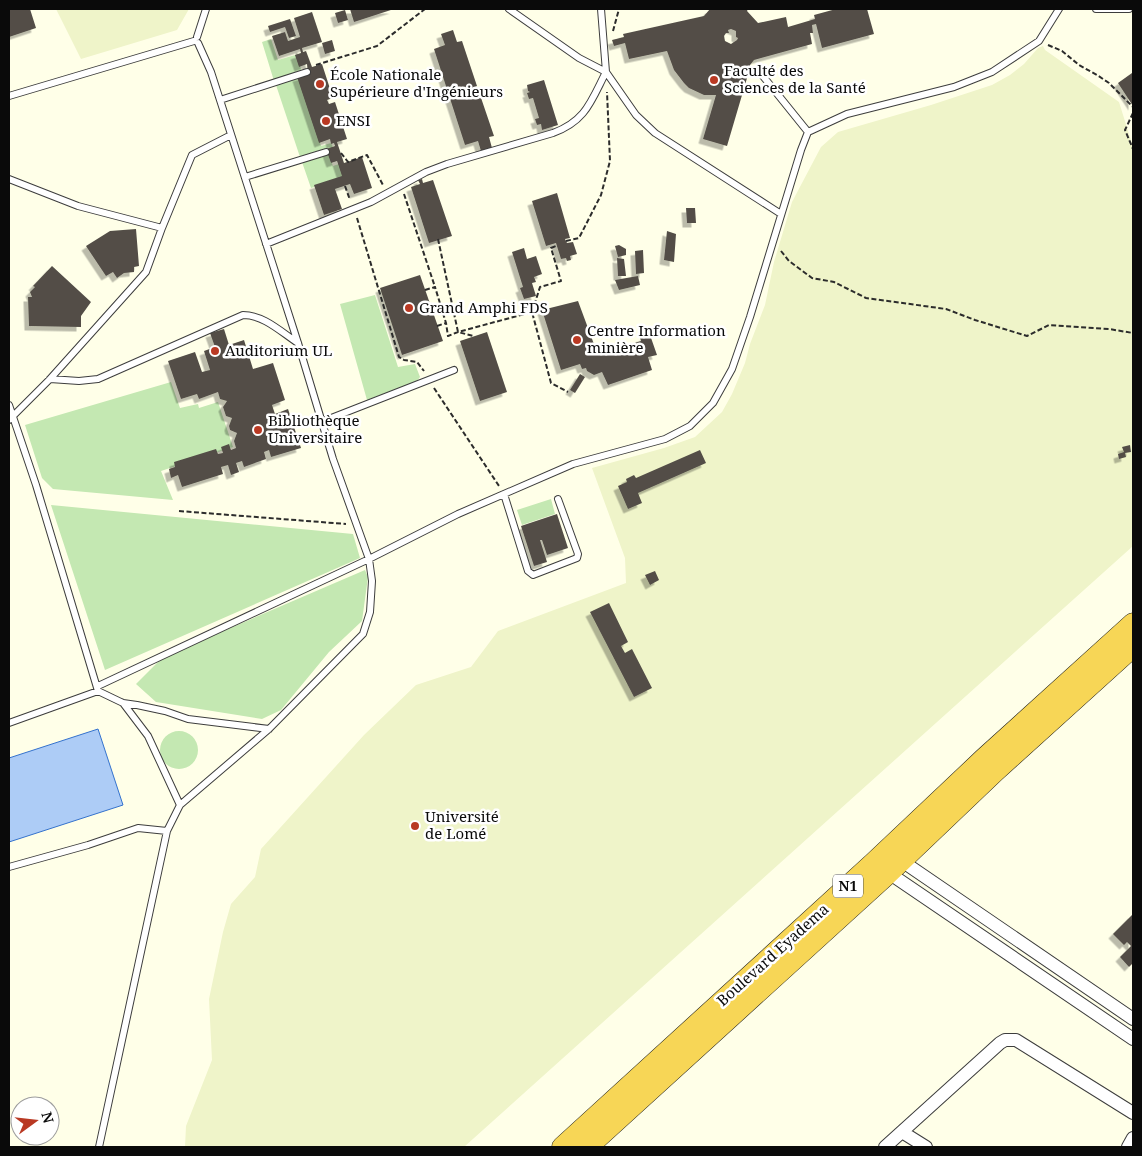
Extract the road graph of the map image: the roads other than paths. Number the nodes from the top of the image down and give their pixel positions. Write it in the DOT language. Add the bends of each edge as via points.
graph roads {
  1 [pos="206,9"];
  2 [pos="510,9"];
  3 [pos="601,9"];
  4 [pos="1059,9"];
  5 [pos="1096,9"];
  6 [pos="1129,9"];
  7 [pos="196,41"];
  8 [pos="307,72"];
  9 [pos="606,72"];
  10 [pos="762,75"];
  11 [pos="9,96"];
  12 [pos="220,100"];
  13 [pos="808,132"];
  14 [pos="231,135"];
  15 [pos="326,152"];
  16 [pos="245,177"];
  17 [pos="9,178"];
  18 [pos="781,214"];
  19 [pos="162,228"];
  20 [pos="266,244"];
  21 [pos="298,343"];
  22 [pos="454,370"];
  23 [pos="50,379"];
  24 [pos="9,405"];
  25 [pos="11,418"];
  26 [pos="321,422"];
  27 [pos="504,494"];
  28 [pos="558,499"];
  29 [pos="369,559"];
  30 [pos="1133,623"];
  31 [pos="1133,647"];
  32 [pos="98,688"];
  33 [pos="123,703"];
  34 [pos="9,723"];
  35 [pos="269,730"];
  36 [pos="180,805"];
  37 [pos="167,831"];
  38 [pos="888,862"];
  39 [pos="9,867"];
  40 [pos="1133,1018"];
  41 [pos="1133,1039"];
  42 [pos="1133,1113"];
  43 [pos="902,1132"];
  44 [pos="1133,1138"];
  45 [pos="566,1146"];
  46 [pos="99,1147"];
  47 [pos="588,1147"];
  48 [pos="885,1147"];
  49 [pos="926,1147"];
  50 [pos="1128,1147"];
  1 -- 7 [label="lane"];
  2 -- 9 [label="lane" via="579,58"];
  3 -- 9 [label="lane"];
  4 -- 13 [label="lane" via="1039,41 992,72 954,87 847,114"];
  5 -- 6 [label="lane"];
  7 -- 11 [label="lane"];
  7 -- 12 [label="lane"];
  8 -- 12 [label="lane"];
  9 -- 18 [label="lane" via="636,115 655,133"];
  9 -- 20 [label="lane" via="585,111 568,128 426,172 354,209"];
  10 -- 13 [label="lane"];
  12 -- 14 [label="lane"];
  13 -- 18 [label="lane"];
  14 -- 16 [label="lane"];
  14 -- 19 [label="lane" via="192,155"];
  15 -- 16 [label="lane"];
  16 -- 20 [label="lane"];
  17 -- 19 [label="lane" via="78,206"];
  18 -- 27 [label="lane" via="732,369 713,404 690,426 665,439 573,464"];
  19 -- 23 [label="lane" via="146,272"];
  20 -- 21 [label="lane"];
  21 -- 23 [label="lane" via="260,318 243,315 98,379 79,382"];
  21 -- 26 [label="lane"];
  22 -- 26 [label="lane"];
  23 -- 25 [label="lane"];
  24 -- 25 [label="lane"];
  25 -- 32 [label="lane" via="36,485"];
  26 -- 29 [label="lane"];
  27 -- 28 [label="lane" via="532,575 573,561 578,554"];
  27 -- 29 [label="lane"];
  29 -- 32 [label="lane"];
  29 -- 35 [label="lane" via="372,581 370,612 364,634"];
  30 -- 38 [label="highway, Boulevard Eyadema / N1" via="984,758"];
  31 -- 38 [label="highway, Boulevard Eyadema / N1" via="996,771"];
  32 -- 33 [label="lane"];
  32 -- 34 [label="lane"];
  33 -- 35 [label="lane" via="188,719"];
  33 -- 36 [label="lane" via="148,736"];
  35 -- 36 [label="lane"];
  36 -- 37 [label="lane"];
  37 -- 39 [label="lane" via="138,828 88,846"];
  37 -- 46 [label="lane"];
  38 -- 40 [label="street"];
  38 -- 41 [label="street"];
  38 -- 45 [label="highway, Boulevard Eyadema / N1"];
  38 -- 47 [label="highway, N1"];
  42 -- 43 [label="street" via="1010,1039 1000,1043"];
  43 -- 48 [label="street"];
  43 -- 49 [label="street"];
  44 -- 50 [label="street"];
}
